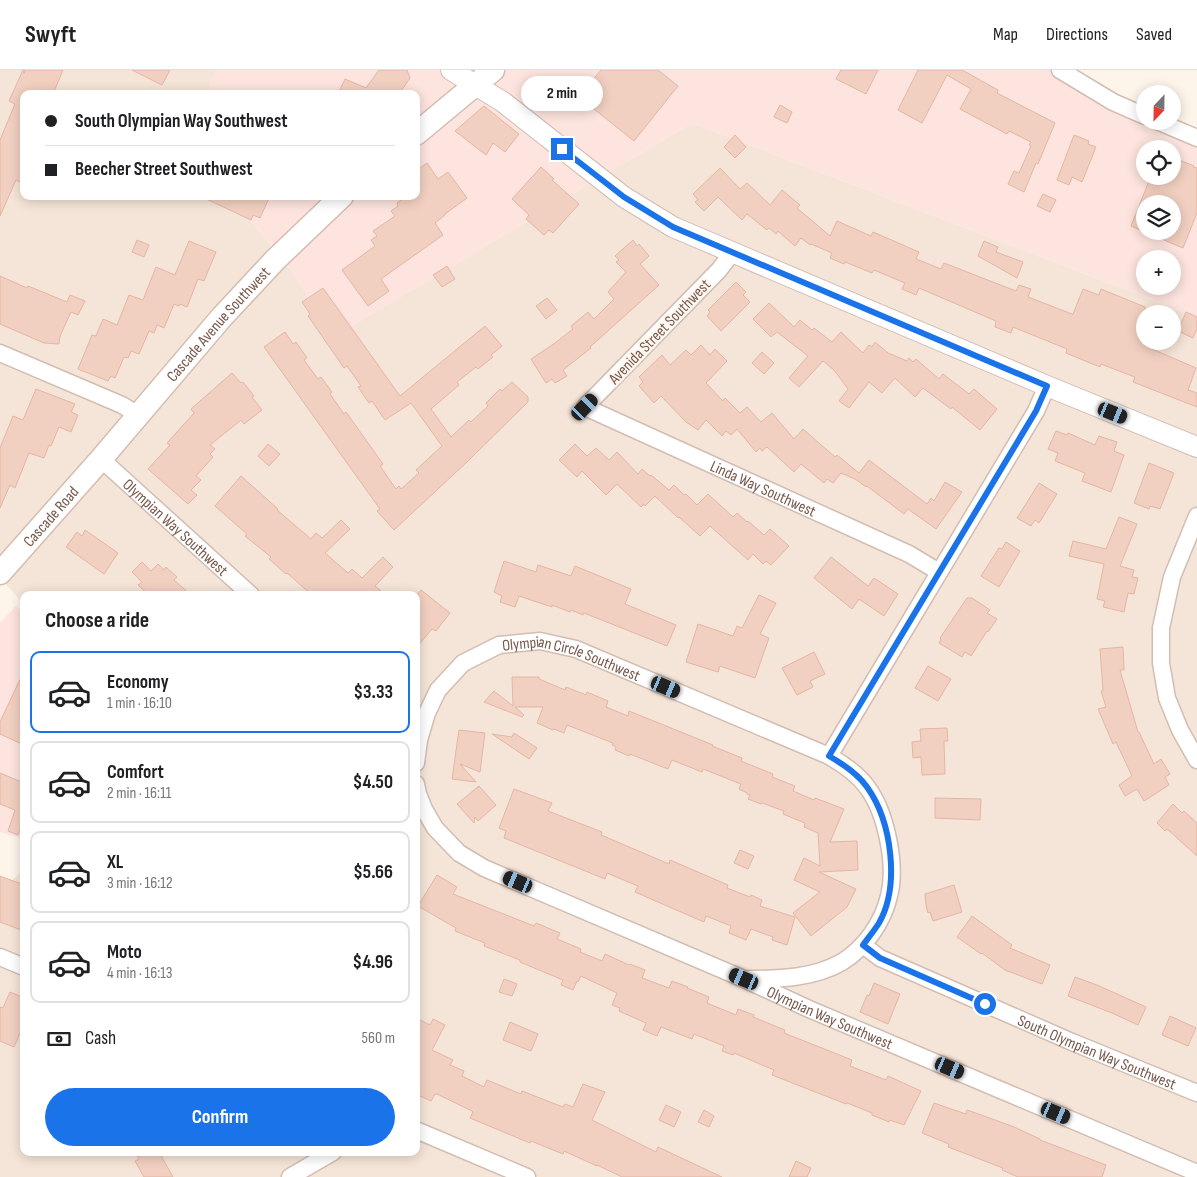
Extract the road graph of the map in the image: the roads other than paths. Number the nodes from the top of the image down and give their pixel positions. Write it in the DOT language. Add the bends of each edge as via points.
graph roads {
  1 [pos="451,70"];
  2 [pos="494,70"];
  3 [pos="1060,70"];
  4 [pos="475,85"];
  5 [pos="1136,112"];
  6 [pos="1178,130"];
  7 [pos="420,131"];
  8 [pos="1197,138"];
  9 [pos="338,200"];
  10 [pos="732,253"];
  11 [pos="0,353"];
  12 [pos="1047,386"];
  13 [pos="585,407"];
  14 [pos="138,415"];
  15 [pos="1197,447"];
  16 [pos="101,459"];
  17 [pos="1197,516"];
  18 [pos="940,572"];
  19 [pos="0,573"];
  20 [pos="247,591"];
  21 [pos="438,690"];
  22 [pos="420,701"];
  23 [pos="420,737"];
  24 [pos="829,756"];
  25 [pos="1197,760"];
  26 [pos="420,799"];
  27 [pos="863,945"];
  28 [pos="0,957"];
  29 [pos="20,964"];
  30 [pos="744,979"];
  31 [pos="1197,1094"];
  32 [pos="420,1132"];
  33 [pos="327,1156"];
  34 [pos="1197,1173"];
  35 [pos="290,1177"];
  36 [pos="527,1177"];
  1 -- 4 [label="street"];
  2 -- 4 [label="main road"];
  3 -- 5 [label="street"];
  4 -- 7 [label="main road"];
  4 -- 10 [label="street" via="503,102 624,197 673,227"];
  6 -- 8 [label="street"];
  9 -- 14 [label="main road, Cascade Avenue Southwest" via="274,260"];
  10 -- 12 [label="street"];
  10 -- 13 [label="street, Avenida Street Southwest"];
  11 -- 14 [label="street" via="122,405"];
  12 -- 15 [label="street"];
  12 -- 18 [label="street" via="1036,411"];
  13 -- 18 [label="street, Linda Way Southwest" via="909,554"];
  14 -- 16 [label="main road, Cascade Avenue Southwest"];
  16 -- 19 [label="main road, Cascade Road"];
  16 -- 20 [label="street, Olympian Way Southwest"];
  17 -- 25 [label="street" via="1172,577 1161,628 1161,663 1168,698 1180,730"];
  18 -- 24 [label="street"];
  21 -- 22 [label="street"];
  21 -- 23 [label="street, Olympian Circle Southwest"];
  21 -- 24 [label="street, Olympian Circle Southwest" via="462,663 499,645 540,641 576,649"];
  24 -- 27 [label="street, Olympian Circle Southwest" via="849,768 867,787 880,809 887,833 892,870 889,895 879,922"];
  26 -- 30 [label="street, Olympian Way Southwest" via="435,828 459,853 484,868"];
  27 -- 30 [label="street, Olympian Circle Southwest" via="842,962 816,974"];
  27 -- 31 [label="street, South Olympian Way Southwest" via="880,958"];
  28 -- 29 [label="street"];
  30 -- 34 [label="street, Olympian Way Southwest"];
  32 -- 36 [label="street"];
  33 -- 35 [label="street"];
}
